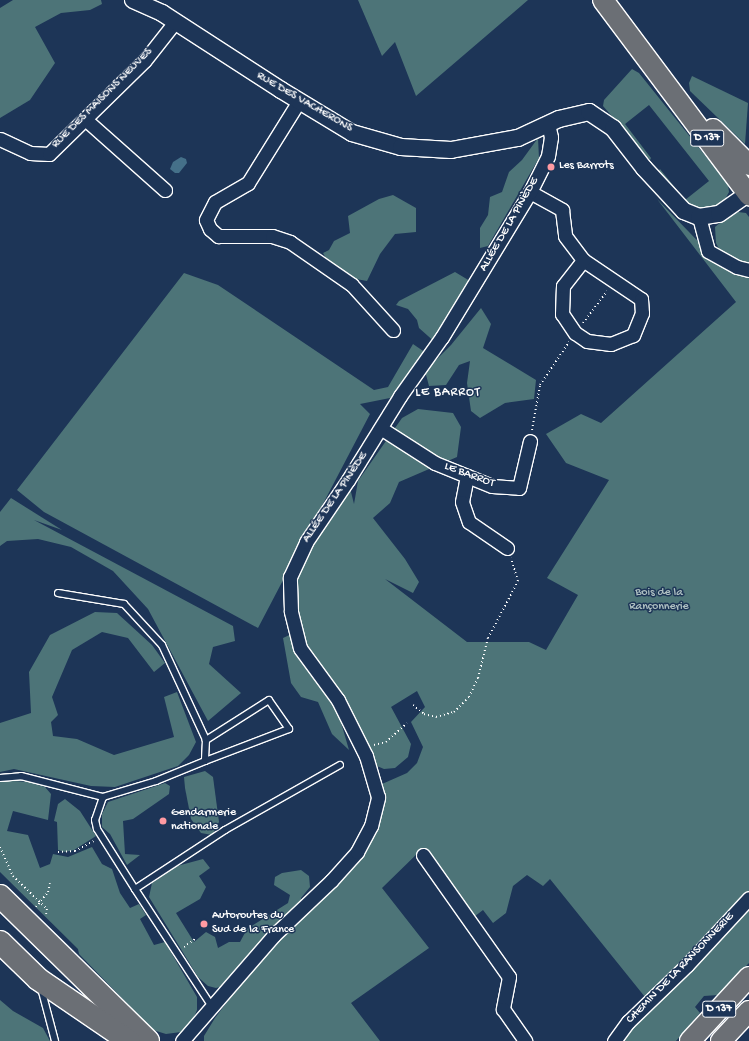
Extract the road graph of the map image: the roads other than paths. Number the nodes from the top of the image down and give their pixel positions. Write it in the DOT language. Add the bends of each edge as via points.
graph roads {
  1 [pos="133,0"];
  2 [pos="603,0"];
  3 [pos="175,22"];
  4 [pos="665,81"];
  5 [pos="299,102"];
  6 [pos="85,120"];
  7 [pos="548,124"];
  8 [pos="0,139"];
  9 [pos="749,165"];
  10 [pos="164,190"];
  11 [pos="530,192"];
  12 [pos="749,194"];
  13 [pos="699,216"];
  14 [pos="583,260"];
  15 [pos="749,270"];
  16 [pos="394,330"];
  17 [pos="382,428"];
  18 [pos="530,441"];
  19 [pos="467,476"];
  20 [pos="507,548"];
  21 [pos="58,593"];
  22 [pos="206,740"];
  23 [pos="205,761"];
  24 [pos="340,765"];
  25 [pos="0,778"];
  26 [pos="103,796"];
  27 [pos="423,855"];
  28 [pos="135,889"];
  29 [pos="0,896"];
  30 [pos="749,898"];
  31 [pos="0,942"];
  32 [pos="749,977"];
  33 [pos="38,979"];
  34 [pos="211,1005"];
  35 [pos="749,1011"];
  36 [pos="55,1041"];
  37 [pos="129,1041"];
  38 [pos="148,1041"];
  39 [pos="182,1041"];
  40 [pos="525,1041"];
  41 [pos="614,1041"];
  42 [pos="690,1041"];
  43 [pos="721,1041"];
  1 -- 3 [label="street, RUE DES VACHERONS"];
  2 -- 4 [label="main road, D 137"];
  3 -- 5 [label="street, RUE DES VACHERONS"];
  3 -- 6 [label="street, RUE DES MAISONS NEUVES" via="145,60"];
  4 -- 9 [label="main road, D 137"];
  4 -- 12 [label="main road, D 137"];
  5 -- 7 [label="street, RUE DES VACHERONS" via="352,132 401,147 451,150 518,138"];
  5 -- 16 [label="street" via="248,183 215,202 206,220 210,229 218,236 272,236 290,242 352,285"];
  6 -- 8 [label="street, RUE DES MAISONS NEUVES" via="49,154 30,153"];
  6 -- 10 [label="street"];
  7 -- 11 [label="street, ALLÉE DE LA PINÈDE" via="551,137 548,156"];
  7 -- 13 [label="street, RUE DES VACHERONS" via="589,112 614,128 672,201 684,211"];
  11 -- 14 [label="street" via="562,210 565,236"];
  11 -- 17 [label="street, ALLÉE DE LA PINÈDE" via="442,337 400,396"];
  12 -- 13 [label="street, RUE DES VACHERONS" via="719,214"];
  13 -- 15 [label="street" via="708,252 737,267"];
  14 -- 14 [label="street" via="563,286 562,314 575,333 587,341 611,344 632,335 642,313 641,299"];
  17 -- 19 [label="street, LE BARROT" via="435,463"];
  17 -- 34 [label="street, ALLÉE DE LA PINÈDE" via="306,542 290,577 291,611 300,648 338,700 366,756 378,798 371,826 356,852 331,882 274,935"];
  18 -- 19 [label="street, LE BARROT" via="519,488 492,486"];
  19 -- 20 [label="street" via="462,502 469,522"];
  21 -- 22 [label="lane" via="124,604 162,645"];
  22 -- 23 [label="lane"];
  22 -- 23 [label="lane" via="269,700 289,729"];
  23 -- 26 [label="lane" via="156,781"];
  24 -- 28 [label="lane" via="225,830"];
  25 -- 26 [label="lane" via="21,776"];
  26 -- 28 [label="lane" via="95,820 101,835"];
  27 -- 40 [label="street" via="509,977 503,1009"];
  28 -- 34 [label="lane"];
  29 -- 38 [label="highway"];
  30 -- 41 [label="street, CHEMIN DE LA RANSONNERIE" via="687,965 628,1022"];
  31 -- 33 [label="highway"];
  32 -- 42 [label="main road, D 137"];
  33 -- 36 [label="lane"];
  33 -- 37 [label="highway"];
  34 -- 39 [label="street, ALLÉE DE LA PINÈDE"];
  35 -- 43 [label="main road, D 137"];
}
